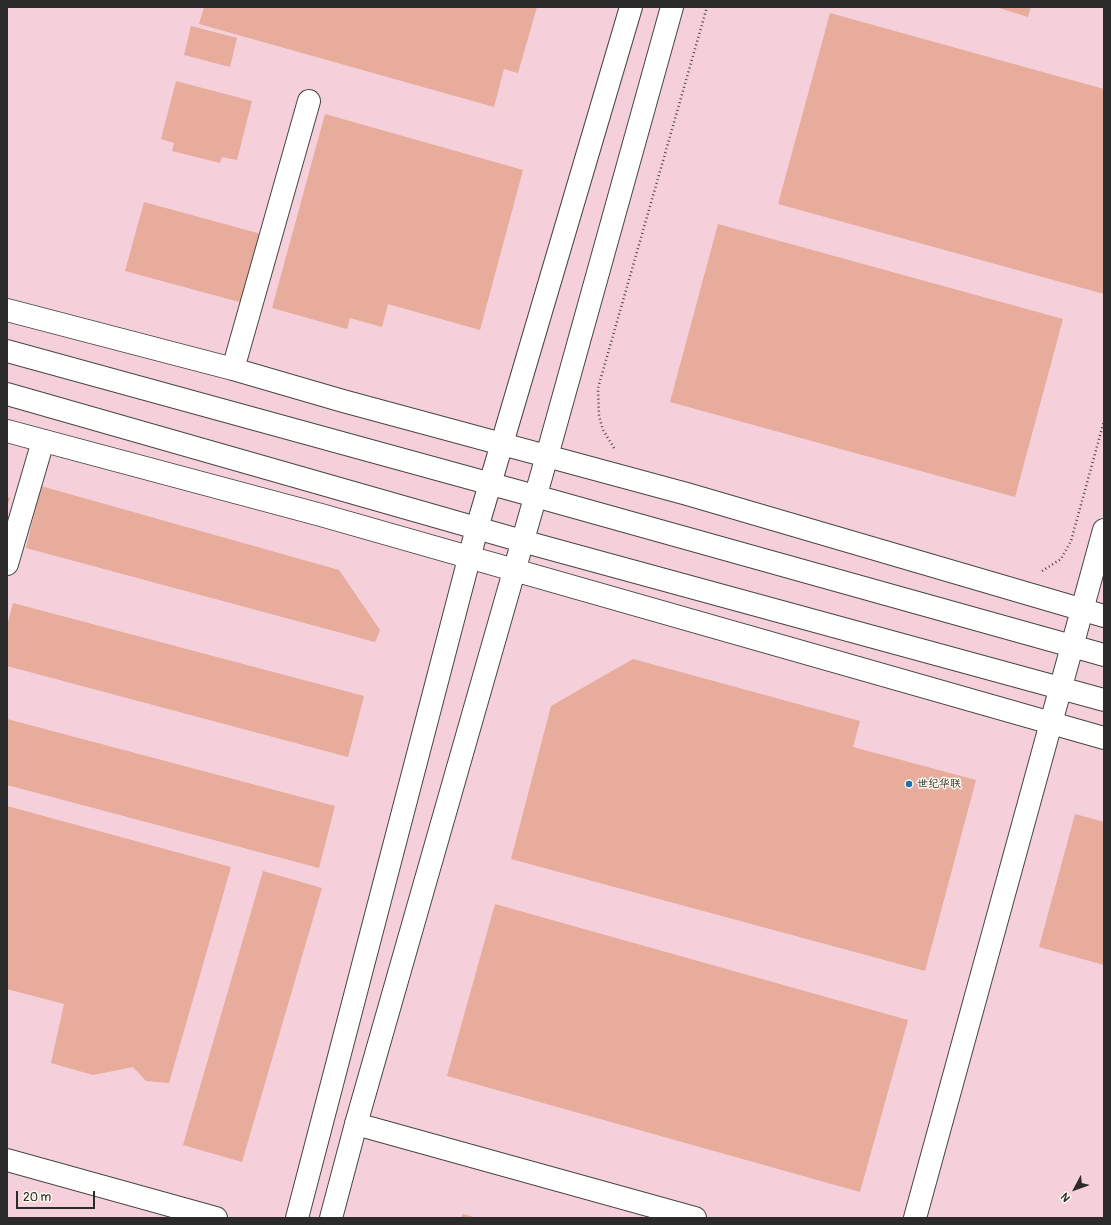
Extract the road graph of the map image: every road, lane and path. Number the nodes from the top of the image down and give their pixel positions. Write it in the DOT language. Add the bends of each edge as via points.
graph roads {
  1 [pos="631,7"];
  2 [pos="672,7"];
  3 [pos="707,7"];
  4 [pos="309,102"];
  5 [pos="7,310"];
  6 [pos="7,351"];
  7 [pos="233,369"];
  8 [pos="7,394"];
  9 [pos="1104,421"];
  10 [pos="7,431"];
  11 [pos="43,441"];
  12 [pos="501,443"];
  13 [pos="615,448"];
  14 [pos="547,456"];
  15 [pos="490,485"];
  16 [pos="536,496"];
  17 [pos="477,528"];
  18 [pos="1104,530"];
  19 [pos="522,541"];
  20 [pos="469,558"];
  21 [pos="7,564"];
  22 [pos="513,571"];
  23 [pos="1037,572"];
  24 [pos="1082,610"];
  25 [pos="1104,616"];
  26 [pos="1072,646"];
  27 [pos="1104,655"];
  28 [pos="1061,687"];
  29 [pos="1104,700"];
  30 [pos="1051,722"];
  31 [pos="1104,738"];
  32 [pos="356,1124"];
  33 [pos="7,1160"];
  34 [pos="216,1218"];
  35 [pos="297,1218"];
  36 [pos="331,1218"];
  37 [pos="694,1218"];
  38 [pos="915,1218"];
  1 -- 12 [label="main road"];
  2 -- 14 [label="main road"];
  3 -- 13 [label="path" via="598,388 599,416 603,430"];
  4 -- 7 [label="main road"];
  5 -- 7 [label="main road"];
  6 -- 15 [label="main road"];
  7 -- 12 [label="main road"];
  8 -- 17 [label="main road"];
  9 -- 23 [label="path" via="1067,551 1052,566"];
  10 -- 11 [label="main road"];
  11 -- 20 [label="main road"];
  11 -- 21 [label="main road"];
  12 -- 14 [label="main road"];
  12 -- 15 [label="main road"];
  14 -- 16 [label="main road"];
  14 -- 24 [label="main road" via="687,494"];
  15 -- 16 [label="main road"];
  15 -- 17 [label="main road"];
  16 -- 19 [label="main road"];
  16 -- 26 [label="main road"];
  17 -- 19 [label="main road"];
  17 -- 20 [label="main road"];
  18 -- 24 [label="main road"];
  19 -- 22 [label="main road"];
  19 -- 28 [label="main road"];
  20 -- 22 [label="main road"];
  20 -- 35 [label="main road"];
  22 -- 30 [label="main road"];
  22 -- 32 [label="main road"];
  24 -- 25 [label="main road"];
  24 -- 26 [label="main road"];
  26 -- 27 [label="main road"];
  26 -- 28 [label="main road"];
  28 -- 29 [label="main road"];
  28 -- 30 [label="main road"];
  30 -- 31 [label="main road"];
  30 -- 38 [label="main road"];
  32 -- 36 [label="main road"];
  32 -- 37 [label="main road"];
  33 -- 34 [label="main road"];
}
